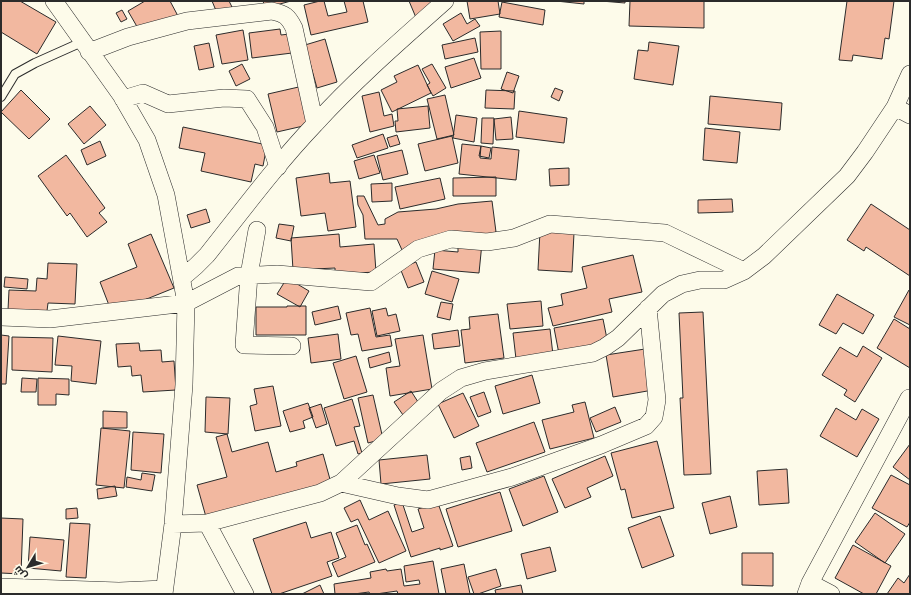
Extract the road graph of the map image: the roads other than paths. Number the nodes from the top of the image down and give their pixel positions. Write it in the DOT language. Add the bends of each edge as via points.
graph roads {
  1 [pos="54,1"];
  2 [pos="445,1"];
  3 [pos="85,47"];
  4 [pos="910,74"];
  5 [pos="1,97"];
  6 [pos="123,99"];
  7 [pos="903,111"];
  8 [pos="315,124"];
  9 [pos="278,167"];
  10 [pos="257,230"];
  11 [pos="744,271"];
  12 [pos="249,275"];
  13 [pos="182,278"];
  14 [pos="186,303"];
  15 [pos="648,308"];
  16 [pos="1,317"];
  17 [pos="292,346"];
  18 [pos="909,398"];
  19 [pos="341,483"];
  20 [pos="207,523"];
  21 [pos="172,524"];
  22 [pos="1,587"];
  23 [pos="808,588"];
  24 [pos="164,591"];
  25 [pos="119,592"];
  26 [pos="245,594"];
  27 [pos="831,594"];
  1 -- 3 [label="street"];
  2 -- 8 [label="street" via="382,57"];
  3 -- 5 [label="lane" via="35,63 15,74"];
  3 -- 6 [label="street"];
  3 -- 8 [label="street" via="187,21 272,11 282,13 290,19 294,28"];
  4 -- 7 [label="street"];
  6 -- 9 [label="street" via="143,93 168,104 224,98 247,99 265,126"];
  6 -- 13 [label="street" via="147,140 166,195"];
  7 -- 11 [label="street" via="865,152 847,176 764,256"];
  8 -- 9 [label="street"];
  9 -- 13 [label="street" via="207,255"];
  10 -- 12 [label="street"];
  11 -- 12 [label="street" via="665,233 550,224 514,238 487,242 451,239 418,248 371,282 277,274"];
  11 -- 15 [label="street" via="724,280 700,280 682,284 663,294"];
  12 -- 14 [label="street" via="238,276"];
  12 -- 17 [label="street" via="244,345"];
  13 -- 14 [label="street"];
  14 -- 16 [label="street" via="50,319"];
  14 -- 21 [label="street" via="184,385"];
  15 -- 19 [label="street" via="618,338 593,353 485,371 461,378 441,391"];
  15 -- 19 [label="street" via="657,400 654,417 646,426 512,477 428,500"];
  18 -- 23 [label="street"];
  19 -- 20 [label="street" via="320,493"];
  20 -- 21 [label="street"];
  20 -- 26 [label="street"];
  21 -- 24 [label="street"];
  22 -- 25 [label="street"];
  23 -- 27 [label="street"];
  24 -- 25 [label="street"];
}
